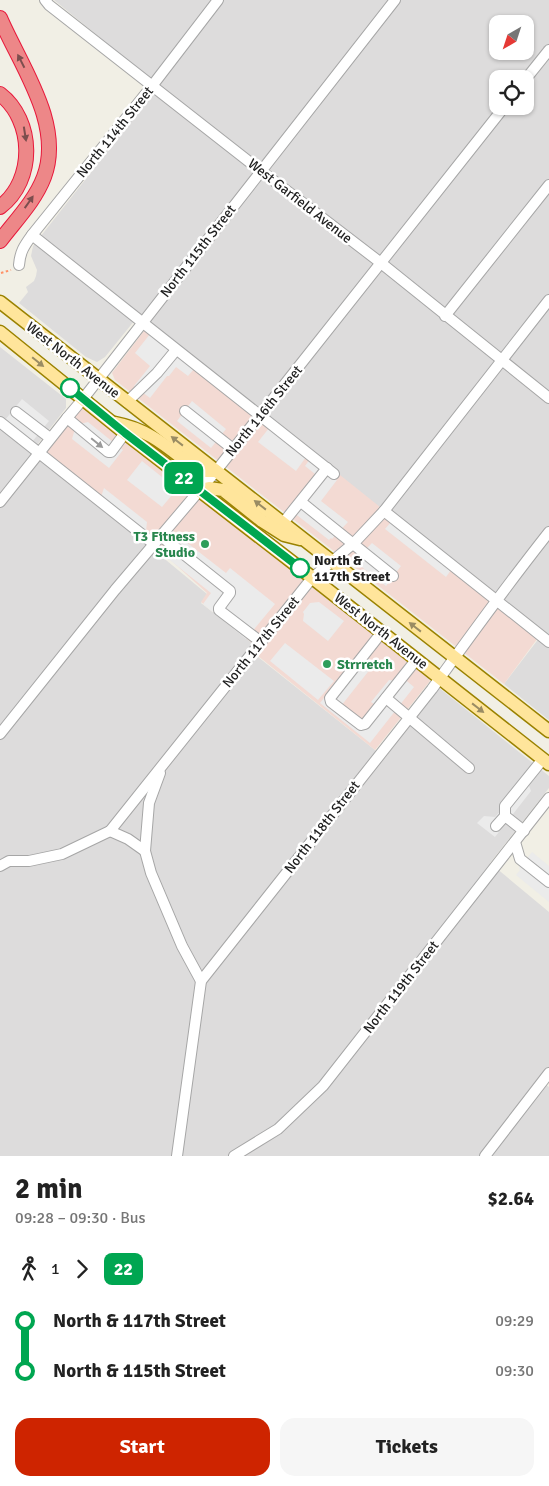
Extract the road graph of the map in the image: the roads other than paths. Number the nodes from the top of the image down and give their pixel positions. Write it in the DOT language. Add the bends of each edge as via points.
graph roads {
  1 [pos="218,0"];
  2 [pos="395,0"];
  3 [pos="47,3"];
  4 [pos="0,18"];
  5 [pos="549,50"];
  6 [pos="533,70"];
  7 [pos="152,86"];
  8 [pos="0,94"];
  9 [pos="498,115"];
  10 [pos="261,171"];
  11 [pos="549,185"];
  12 [pos="0,206"];
  13 [pos="32,236"];
  14 [pos="0,241"];
  15 [pos="381,263"];
  16 [pos="19,265"];
  17 [pos="549,300"];
  18 [pos="0,302"];
  19 [pos="445,316"];
  20 [pos="142,323"];
  21 [pos="0,332"];
  22 [pos="176,350"];
  23 [pos="501,361"];
  24 [pos="98,379"];
  25 [pos="549,398"];
  26 [pos="83,400"];
  27 [pos="128,402"];
  28 [pos="186,411"];
  29 [pos="16,412"];
  30 [pos="261,415"];
  31 [pos="66,418"];
  32 [pos="0,422"];
  33 [pos="112,423"];
  34 [pos="125,433"];
  35 [pos="50,438"];
  36 [pos="233,449"];
  37 [pos="39,452"];
  38 [pos="216,471"];
  39 [pos="200,490"];
  40 [pos="0,502"];
  41 [pos="301,502"];
  42 [pos="384,511"];
  43 [pos="283,523"];
  44 [pos="549,532"];
  45 [pos="158,540"];
  46 [pos="306,541"];
  47 [pos="354,543"];
  48 [pos="332,562"];
  49 [pos="393,576"];
  50 [pos="312,578"];
  51 [pos="495,600"];
  52 [pos="382,632"];
  53 [pos="261,642"];
  54 [pos="549,642"];
  55 [pos="454,657"];
  56 [pos="416,660"];
  57 [pos="440,678"];
  58 [pos="386,698"];
  59 [pos="409,717"];
  60 [pos="549,731"];
  61 [pos="0,734"];
  62 [pos="546,761"];
  63 [pos="162,767"];
  64 [pos="469,768"];
  65 [pos="549,798"];
  66 [pos="505,816"];
  67 [pos="496,826"];
  68 [pos="110,830"];
  69 [pos="524,831"];
  70 [pos="515,842"];
  71 [pos="145,851"];
  72 [pos="0,866"];
  73 [pos="549,882"];
  74 [pos="201,980"];
  75 [pos="549,1073"];
  76 [pos="546,1085"];
  77 [pos="176,1156"];
  78 [pos="234,1156"];
  79 [pos="485,1156"];
  1 -- 7 [label="street, North 114th Street"];
  2 -- 10 [label="street, North 115th Street"];
  3 -- 7 [label="street, West Garfield Avenue"];
  14 -- 4 [label="highway, one-way" via="39,188 48,153 47,131 40,104"];
  5 -- 6 [label="street"];
  7 -- 10 [label="street, West Garfield Avenue"];
  7 -- 13 [label="street, North 114th Street"];
  8 -- 12 [label="highway, one-way" via="10,101 24,126 27,150 17,185"];
  9 -- 15 [label="street, North 116th Street"];
  10 -- 15 [label="street, West Garfield Avenue"];
  10 -- 20 [label="street, North 115th Street"];
  11 -- 19 [label="street"];
  13 -- 16 [label="street, North 114th Street" via="23,248"];
  13 -- 20 [label="street"];
  15 -- 19 [label="street, West Garfield Avenue"];
  15 -- 30 [label="street, North 116th Street"];
  17 -- 23 [label="street, North 117th Street"];
  18 -- 24 [label="main road, West North Avenue"];
  19 -- 23 [label="street, West Garfield Avenue"];
  20 -- 22 [label="street"];
  20 -- 24 [label="street, North 115th Street"];
  21 -- 26 [label="main road, West North Avenue, one-way"];
  22 -- 27 [label="street"];
  22 -- 30 [label="street"];
  23 -- 25 [label="street, West Garfield Avenue"];
  23 -- 42 [label="street, North 117th Street"];
  24 -- 26 [label="street, North 115th Street"];
  24 -- 27 [label="main road, West North Avenue"];
  26 -- 31 [label="street, North 115th Street"];
  26 -- 33 [label="main road, West North Avenue"];
  38 -- 27 [label="main road, West North Avenue, one-way"];
  28 -- 36 [label="street"];
  29 -- 35 [label="street"];
  30 -- 36 [label="street, North 116th Street"];
  30 -- 41 [label="street" via="330,471"];
  31 -- 34 [label="street, one-way" via="108,452"];
  31 -- 35 [label="street, North 115th Street"];
  32 -- 37 [label="street"];
  33 -- 34 [label="main road, West North Avenue"];
  33 -- 38 [label="main road" via="133,427 155,437 196,469"];
  34 -- 39 [label="main road, West North Avenue"];
  35 -- 37 [label="street, North 115th Street"];
  36 -- 38 [label="street, North 116th Street"];
  37 -- 40 [label="street, North 115th Street"];
  37 -- 45 [label="street"];
  38 -- 39 [label="street, North 116th Street"];
  43 -- 38 [label="main road, West North Avenue, one-way"];
  39 -- 45 [label="street, North 116th Street"];
  39 -- 46 [label="main road" via="222,490 284,535"];
  39 -- 50 [label="main road, West North Avenue"];
  41 -- 43 [label="street"];
  41 -- 47 [label="street"];
  42 -- 47 [label="street, North 117th Street"];
  42 -- 51 [label="street"];
  43 -- 46 [label="main road, West North Avenue"];
  44 -- 51 [label="street, North 118th Street"];
  45 -- 53 [label="street" via="230,591 219,610"];
  45 -- 61 [label="street, North 116th Street"];
  46 -- 48 [label="main road, West North Avenue"];
  47 -- 48 [label="street, North 117th Street"];
  47 -- 49 [label="street"];
  48 -- 50 [label="street, North 117th Street"];
  55 -- 48 [label="main road, West North Avenue, one-way"];
  50 -- 52 [label="main road, West North Avenue"];
  50 -- 53 [label="street, North 117th Street"];
  51 -- 54 [label="street"];
  51 -- 55 [label="street, North 118th Street"];
  52 -- 56 [label="main road, West North Avenue"];
  52 -- 58 [label="street" via="330,698 361,725"];
  53 -- 63 [label="street, North 117th Street"];
  55 -- 57 [label="street, North 118th Street"];
  55 -- 60 [label="main road, West North Avenue"];
  56 -- 57 [label="main road, West North Avenue"];
  56 -- 58 [label="street"];
  57 -- 59 [label="street, North 118th Street"];
  57 -- 62 [label="main road, West North Avenue, one-way"];
  58 -- 59 [label="street"];
  59 -- 64 [label="street"];
  59 -- 74 [label="street, North 118th Street"];
  62 -- 66 [label="street" via="505,806"];
  63 -- 68 [label="street, North 117th Street"];
  63 -- 71 [label="street" via="149,804"];
  65 -- 69 [label="street, North 119th Street"];
  66 -- 67 [label="street"];
  66 -- 69 [label="street"];
  68 -- 71 [label="street"];
  68 -- 72 [label="street, North 117th Street" via="62,854 30,861 9,861"];
  69 -- 70 [label="street, North 119th Street"];
  70 -- 73 [label="street" via="520,859"];
  70 -- 78 [label="street, North 119th Street" via="323,1086 278,1129"];
  71 -- 74 [label="street" via="182,946"];
  74 -- 77 [label="street"];
  75 -- 76 [label="street"];
  76 -- 79 [label="street"];
}
